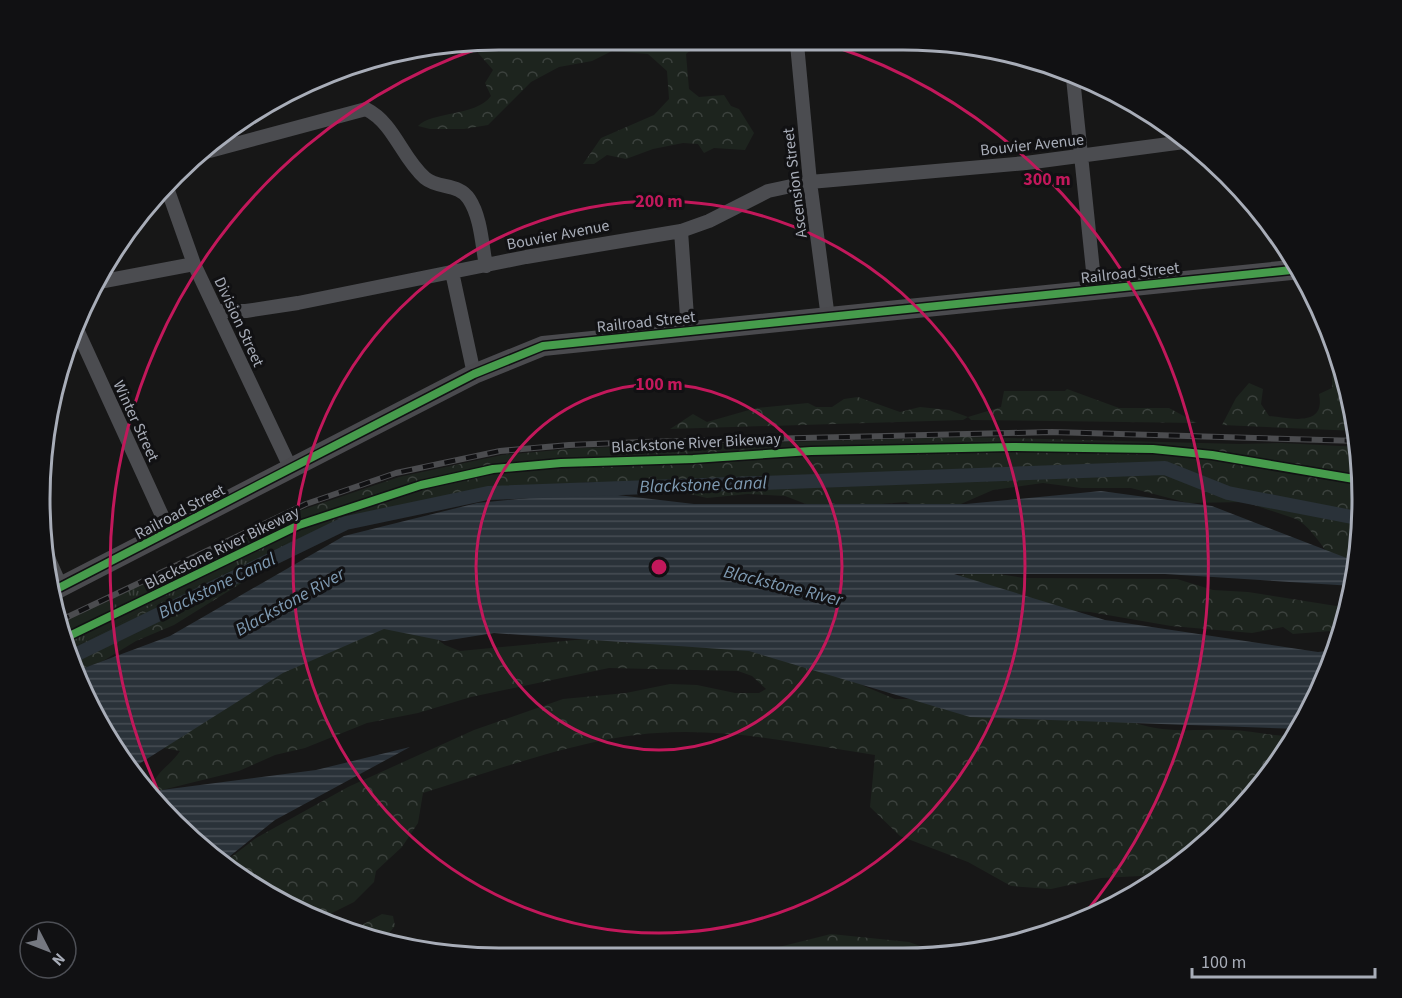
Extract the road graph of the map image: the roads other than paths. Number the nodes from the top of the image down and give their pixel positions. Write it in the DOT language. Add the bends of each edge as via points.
graph roads {
  1 [pos="797,50"];
  2 [pos="1074,83"];
  3 [pos="1178,143"];
  4 [pos="217,149"];
  5 [pos="1082,156"];
  6 [pos="810,182"];
  7 [pos="169,194"];
  8 [pos="681,231"];
  9 [pos="194,264"];
  10 [pos="486,266"];
  11 [pos="1290,270"];
  12 [pos="453,272"];
  13 [pos="106,281"];
  14 [pos="1095,290"];
  15 [pos="218,311"];
  16 [pos="828,318"];
  17 [pos="688,331"];
  18 [pos="80,337"];
  19 [pos="474,374"];
  20 [pos="291,470"];
  21 [pos="170,533"];
  22 [pos="58,588"];
  1 -- 6 [label="street, Ascension Street"];
  2 -- 5 [label="street"];
  3 -- 5 [label="street, Bouvier Avenue"];
  4 -- 10 [label="street" via="366,109 390,128 403,152 428,180 460,189 469,198"];
  5 -- 6 [label="street, Bouvier Avenue"];
  5 -- 14 [label="street"];
  6 -- 8 [label="street, Bouvier Avenue" via="768,190 709,222"];
  6 -- 16 [label="street, Ascension Street"];
  7 -- 9 [label="street, Division Street"];
  8 -- 10 [label="street, Bouvier Avenue"];
  8 -- 17 [label="street"];
  9 -- 13 [label="street"];
  9 -- 15 [label="street, Division Street"];
  10 -- 12 [label="street, Bouvier Avenue"];
  11 -- 14 [label="street, Railroad Street"];
  12 -- 15 [label="street, Bouvier Avenue" via="298,303"];
  12 -- 19 [label="street"];
  14 -- 16 [label="street, Railroad Street"];
  15 -- 20 [label="street, Division Street"];
  16 -- 17 [label="street, Railroad Street"];
  17 -- 19 [label="street, Railroad Street" via="543,346"];
  18 -- 21 [label="street, Winter Street"];
  19 -- 20 [label="street, Railroad Street"];
  20 -- 21 [label="street, Railroad Street"];
  21 -- 22 [label="street, Railroad Street"];
}
